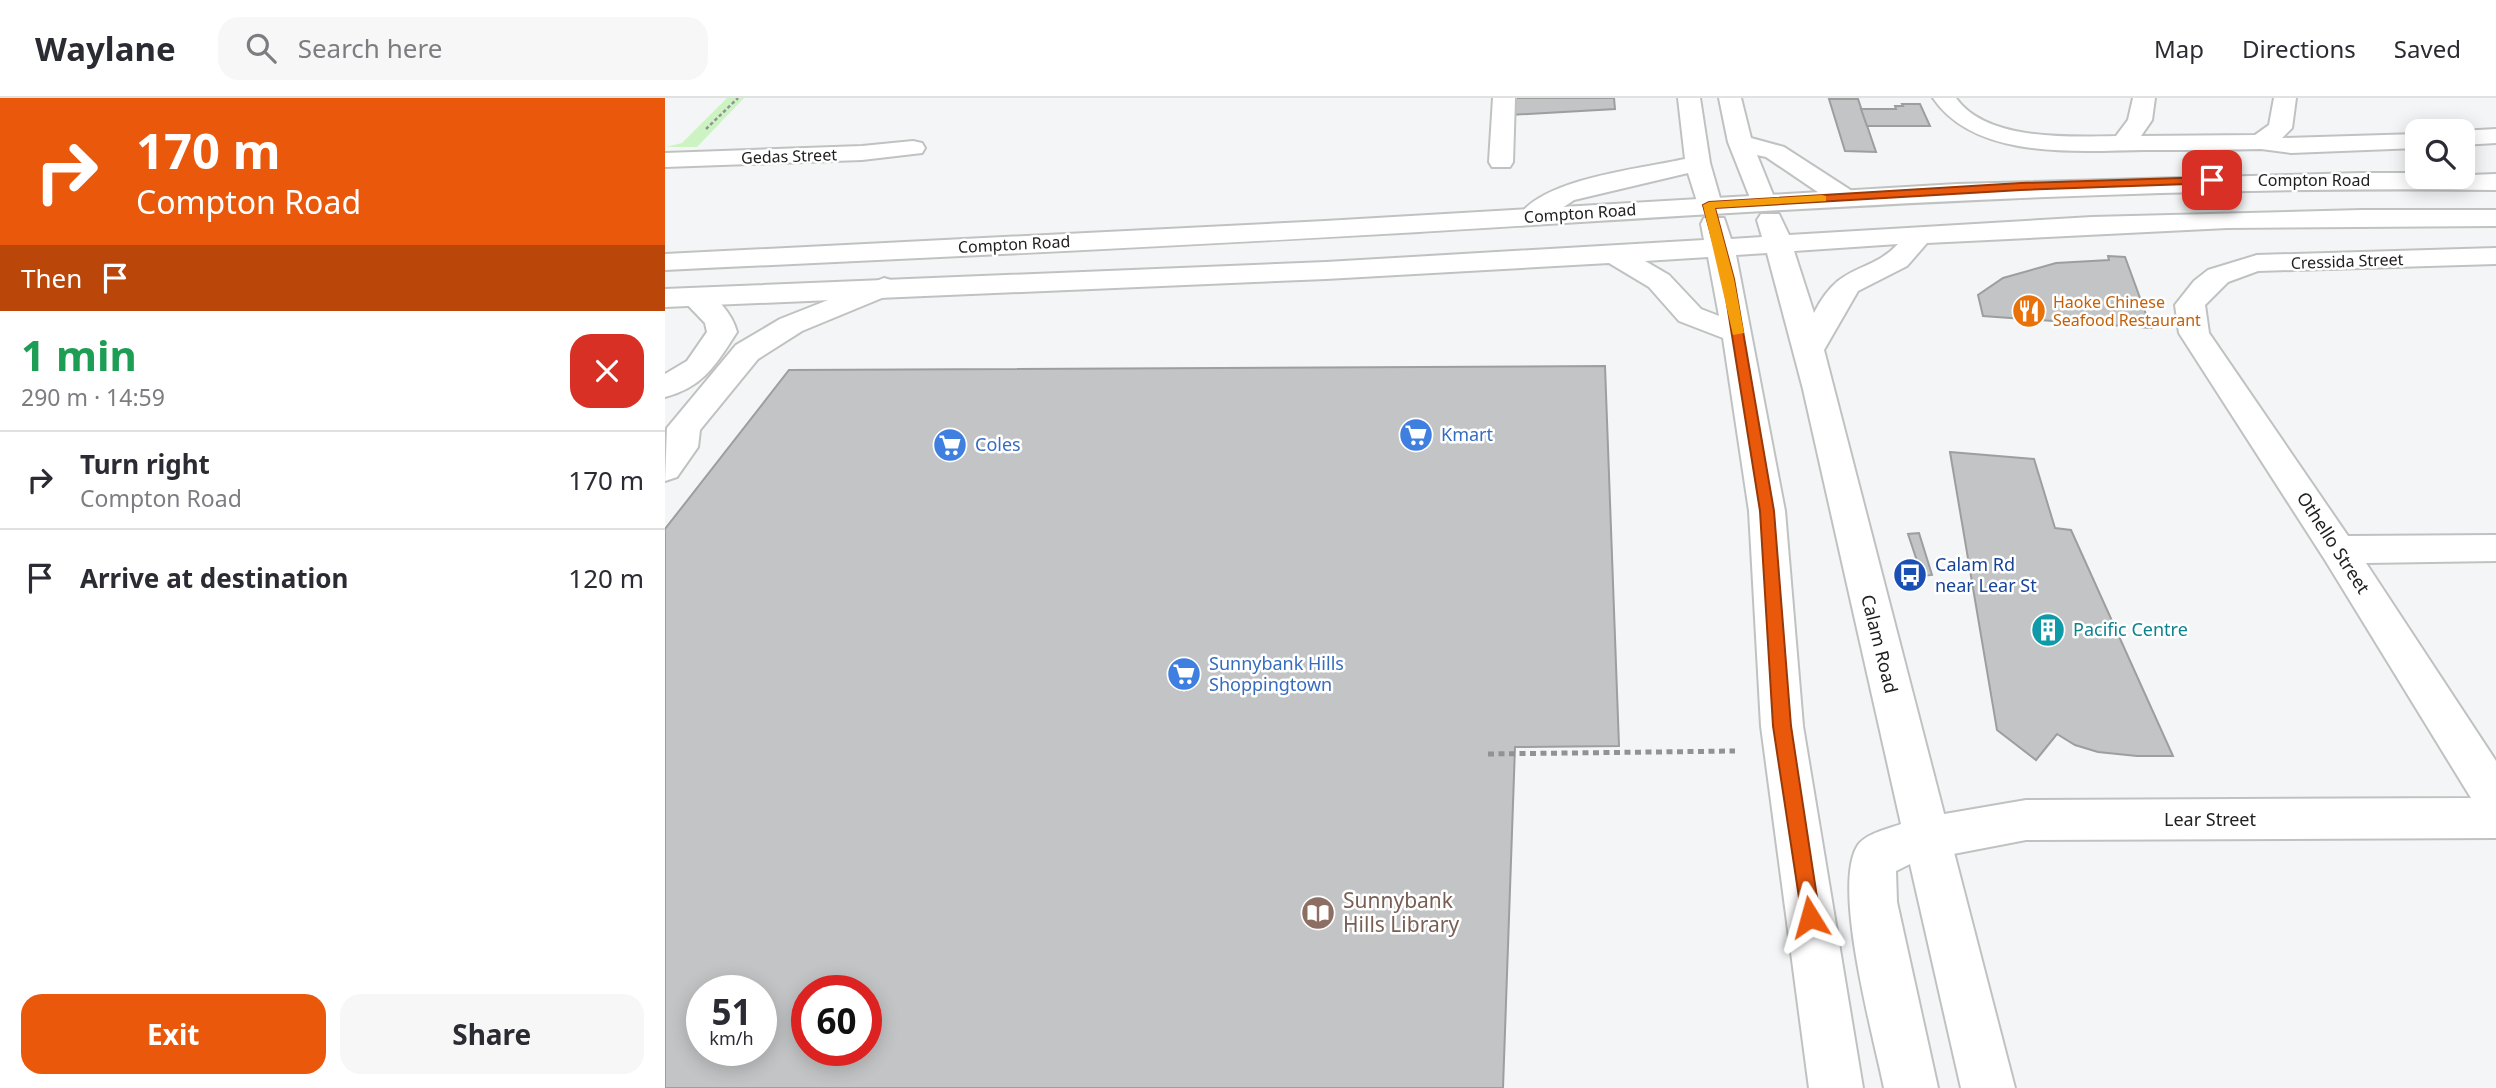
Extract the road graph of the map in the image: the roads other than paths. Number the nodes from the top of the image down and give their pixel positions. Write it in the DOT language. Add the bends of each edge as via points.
graph roads {
  1 [pos="1689,98"];
  2 [pos="1730,98"];
  3 [pos="1944,98"];
  4 [pos="2144,98"];
  5 [pos="2285,98"];
  6 [pos="1503,110"];
  7 [pos="2496,136"];
  8 [pos="2475,137"];
  9 [pos="2405,141"];
  10 [pos="1740,142"];
  11 [pos="2262,142"];
  12 [pos="2123,144"];
  13 [pos="913,148"];
  14 [pos="665,160"];
  15 [pos="1528,160"];
  16 [pos="1501,162"];
  17 [pos="1698,163"];
  18 [pos="2496,183"];
  19 [pos="1843,197"];
  20 [pos="1763,202"];
  21 [pos="1709,205"];
  22 [pos="1531,216"];
  23 [pos="2496,218"];
  24 [pos="1919,235"];
  25 [pos="1779,243"];
  26 [pos="1720,247"];
  27 [pos="1614,254"];
  28 [pos="2496,257"];
  29 [pos="665,262"];
  30 [pos="2203,284"];
  31 [pos="884,287"];
  32 [pos="680,298"];
  33 [pos="1738,333"];
  34 [pos="1809,350"];
  35 [pos="665,387"];
  36 [pos="665,469"];
  37 [pos="2496,548"];
  38 [pos="2338,550"];
  39 [pos="2496,799"];
  40 [pos="2496,818"];
  41 [pos="1927,838"];
  42 [pos="1836,1088"];
  43 [pos="1911,1088"];
  44 [pos="1989,1088"];
  1 -- 17 [label="main road"];
  2 -- 10 [label="main road, Calam Road"];
  3 -- 12 [label="main road" via="1967,119 2029,140"];
  4 -- 12 [label="main road" via="2140,120"];
  5 -- 11 [label="main road" via="2280,128"];
  6 -- 15 [label="main road" via="1519,130 1520,149"];
  6 -- 16 [label="main road"];
  7 -- 8 [label="main road"];
  9 -- 11 [label="main road" via="2291,146"];
  10 -- 19 [label="main road" via="1775,152"];
  10 -- 20 [label="main road, Calam Road"];
  11 -- 12 [label="main road"];
  13 -- 14 [label="main road, Gedas Street"];
  17 -- 21 [label="main road"];
  17 -- 22 [label="main road" via="1565,194"];
  18 -- 19 [label="main road, Compton Road" via="2164,181"];
  19 -- 20 [label="main road, Compton Road"];
  20 -- 21 [label="main road, Compton Road"];
  20 -- 25 [label="main road, Calam Road"];
  21 -- 22 [label="main road, Compton Road"];
  21 -- 26 [label="main road"];
  22 -- 29 [label="main road, Compton Road"];
  23 -- 24 [label="main road" via="2319,218"];
  24 -- 25 [label="main road"];
  24 -- 34 [label="main road" via="1899,259 1843,290"];
  25 -- 26 [label="main road"];
  25 -- 34 [label="main road, Calam Road"];
  26 -- 27 [label="main road"];
  26 -- 33 [label="main road"];
  27 -- 31 [label="main road"];
  27 -- 33 [label="main road" via="1659,281 1690,315"];
  28 -- 30 [label="main road, Cressida Street" via="2257,263"];
  30 -- 38 [label="main road, Othello Street" via="2190,304 2194,333"];
  31 -- 32 [label="main road"];
  31 -- 36 [label="main road" via="779,331 747,352 684,428 681,446"];
  32 -- 35 [label="main road" via="719,320 722,332 698,368"];
  33 -- 42 [label="main road" via="1767,511 1789,776"];
  34 -- 41 [label="main road, Calam Road"];
  37 -- 38 [label="main road"];
  38 -- 39 [label="main road, Othello Street"];
  40 -- 41 [label="main road, Lear Street" via="2026,820"];
  41 -- 43 [label="main road, Lear Street" via="1881,855 1871,879"];
  41 -- 44 [label="main road, Calam Road"];
}
